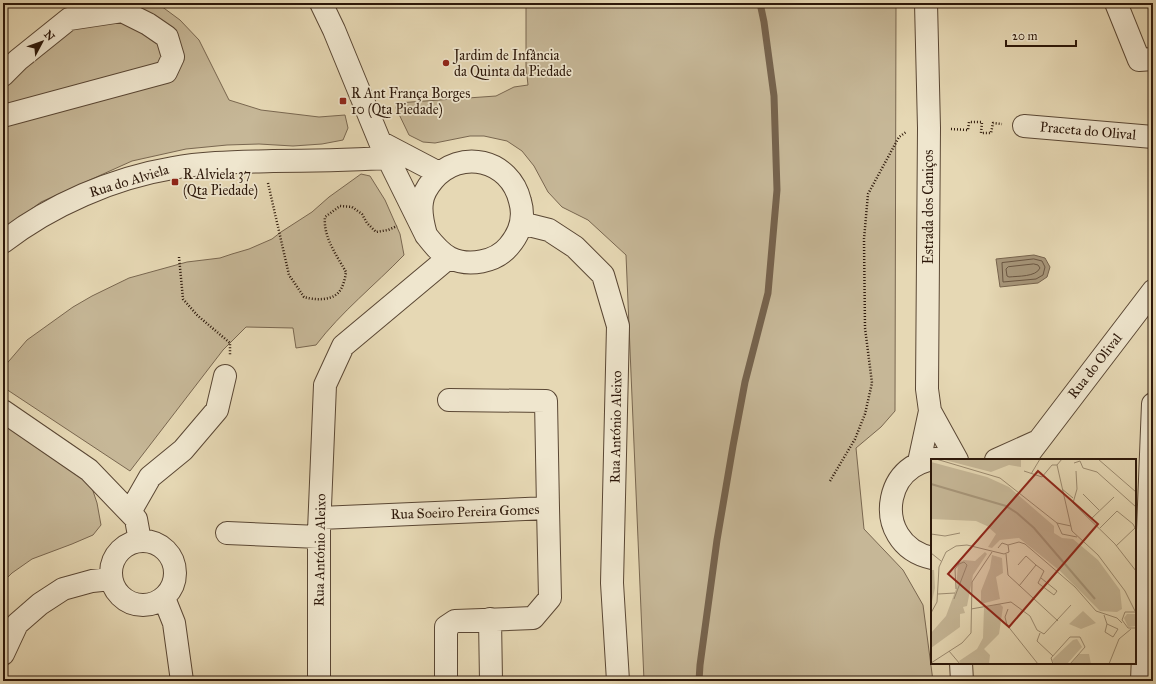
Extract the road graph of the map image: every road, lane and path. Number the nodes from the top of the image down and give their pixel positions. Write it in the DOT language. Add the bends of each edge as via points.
graph roads {
  1 [pos="321,3"];
  2 [pos="926,3"];
  3 [pos="1116,3"];
  4 [pos="1153,59"];
  5 [pos="3,75"];
  6 [pos="3,116"];
  7 [pos="929,121"];
  8 [pos="1024,126"];
  9 [pos="1153,137"];
  10 [pos="384,150"];
  11 [pos="263,162"];
  12 [pos="439,173"];
  13 [pos="417,215"];
  14 [pos="521,223"];
  15 [pos="426,235"];
  16 [pos="3,242"];
  17 [pos="179,257"];
  18 [pos="450,258"];
  19 [pos="1153,291"];
  20 [pos="225,376"];
  21 [pos="450,400"];
  22 [pos="1153,404"];
  23 [pos="3,411"];
  24 [pos="930,411"];
  25 [pos="1036,442"];
  26 [pos="950,459"];
  27 [pos="956,459"];
  28 [pos="998,459"];
  29 [pos="1025,459"];
  30 [pos="919,462"];
  31 [pos="830,481"];
  32 [pos="548,508"];
  33 [pos="130,512"];
  34 [pos="320,527"];
  35 [pos="227,533"];
  36 [pos="140,541"];
  37 [pos="930,562"];
  38 [pos="110,579"];
  39 [pos="164,598"];
  40 [pos="1149,609"];
  41 [pos="490,619"];
  42 [pos="3,654"];
  43 [pos="961,664"];
  44 [pos="182,681"];
  45 [pos="319,681"];
  46 [pos="446,681"];
  47 [pos="491,681"];
  48 [pos="618,681"];
  49 [pos="962,681"];
  50 [pos="1142,681"];
  1 -- 10 [label="street"];
  2 -- 7 [label="street, Estrada dos Caniços"];
  3 -- 4 [label="street" via="1139,60"];
  5 -- 6 [label="street" via="69,19 122,11 167,37 173,57 166,72"];
  7 -- 8 [label="path" via="968,130 969,122 982,122 981,133 991,133 993,123"];
  7 -- 24 [label="street, Estrada dos Caniços"];
  7 -- 31 [label="path" via="899,137 868,194 864,239 865,328 872,383 865,414 855,440"];
  8 -- 9 [label="street, Praceta do Olival"];
  10 -- 11 [label="street, Rua do Alviela"];
  10 -- 12 [label="street"];
  10 -- 13 [label="street"];
  11 -- 13 [label="path" via="289,275 304,297 312,300 338,294 346,272 324,226 325,217 340,206 352,207 362,214 376,232 388,230"];
  11 -- 16 [label="street, Rua do Alviela" via="232,162 173,168 103,187 44,215"];
  12 -- 14 [label="street" via="453,165 468,161 483,162 498,169 510,179 518,192 522,208"];
  12 -- 15 [label="street" via="428,186 422,201 422,219"];
  13 -- 15 [label="street"];
  14 -- 18 [label="street" via="516,237 494,258 480,262 464,262"];
  14 -- 48 [label="street, Rua António Aleixo" via="549,230 575,247 603,275 618,326 612,582"];
  15 -- 18 [label="street" via="436,248"];
  17 -- 20 [label="path" via="183,299 197,316 230,343 230,357"];
  18 -- 34 [label="street, Rua António Aleixo" via="343,346 325,385"];
  19 -- 25 [label="street, Rua do Olival"];
  20 -- 33 [label="street" via="218,410 183,450 150,477"];
  21 -- 32 [label="street" via="546,400"];
  22 -- 40 [label="street"];
  23 -- 33 [label="street" via="89,470"];
  24 -- 27 [label="street, Estrada dos Caniços"];
  24 -- 30 [label="street, Estrada dos Caniços"];
  25 -- 28 [label="street"];
  25 -- 29 [label="street, Rua do Olival"];
  26 -- 30 [label="street, Estrada dos Caniços" via="931,458"];
  30 -- 37 [label="street, Estrada dos Caniços" via="905,472 895,486 890,503 892,520 898,536"];
  32 -- 34 [label="street, Rua Soeiro Pereira Gomes"];
  32 -- 41 [label="street, Rua Soeiro Pereira Gomes" via="550,598 532,618"];
  33 -- 36 [label="street" via="136,519"];
  34 -- 35 [label="street, Rua Soeiro Pereira Gomes"];
  34 -- 45 [label="street, Rua António Aleixo"];
  36 -- 38 [label="street" via="120,549 110,568"];
  36 -- 39 [label="street" via="160,546 172,561 175,570 174,581"];
  38 -- 39 [label="street" via="120,596 128,602 147,606"];
  38 -- 42 [label="street" via="63,588 40,604 17,624"];
  39 -- 44 [label="street" via="174,623"];
  40 -- 50 [label="street"];
  41 -- 46 [label="street, Rua Soeiro Pereira Gomes" via="455,621 446,627"];
  41 -- 47 [label="street"];
  43 -- 49 [label="street"];
}
